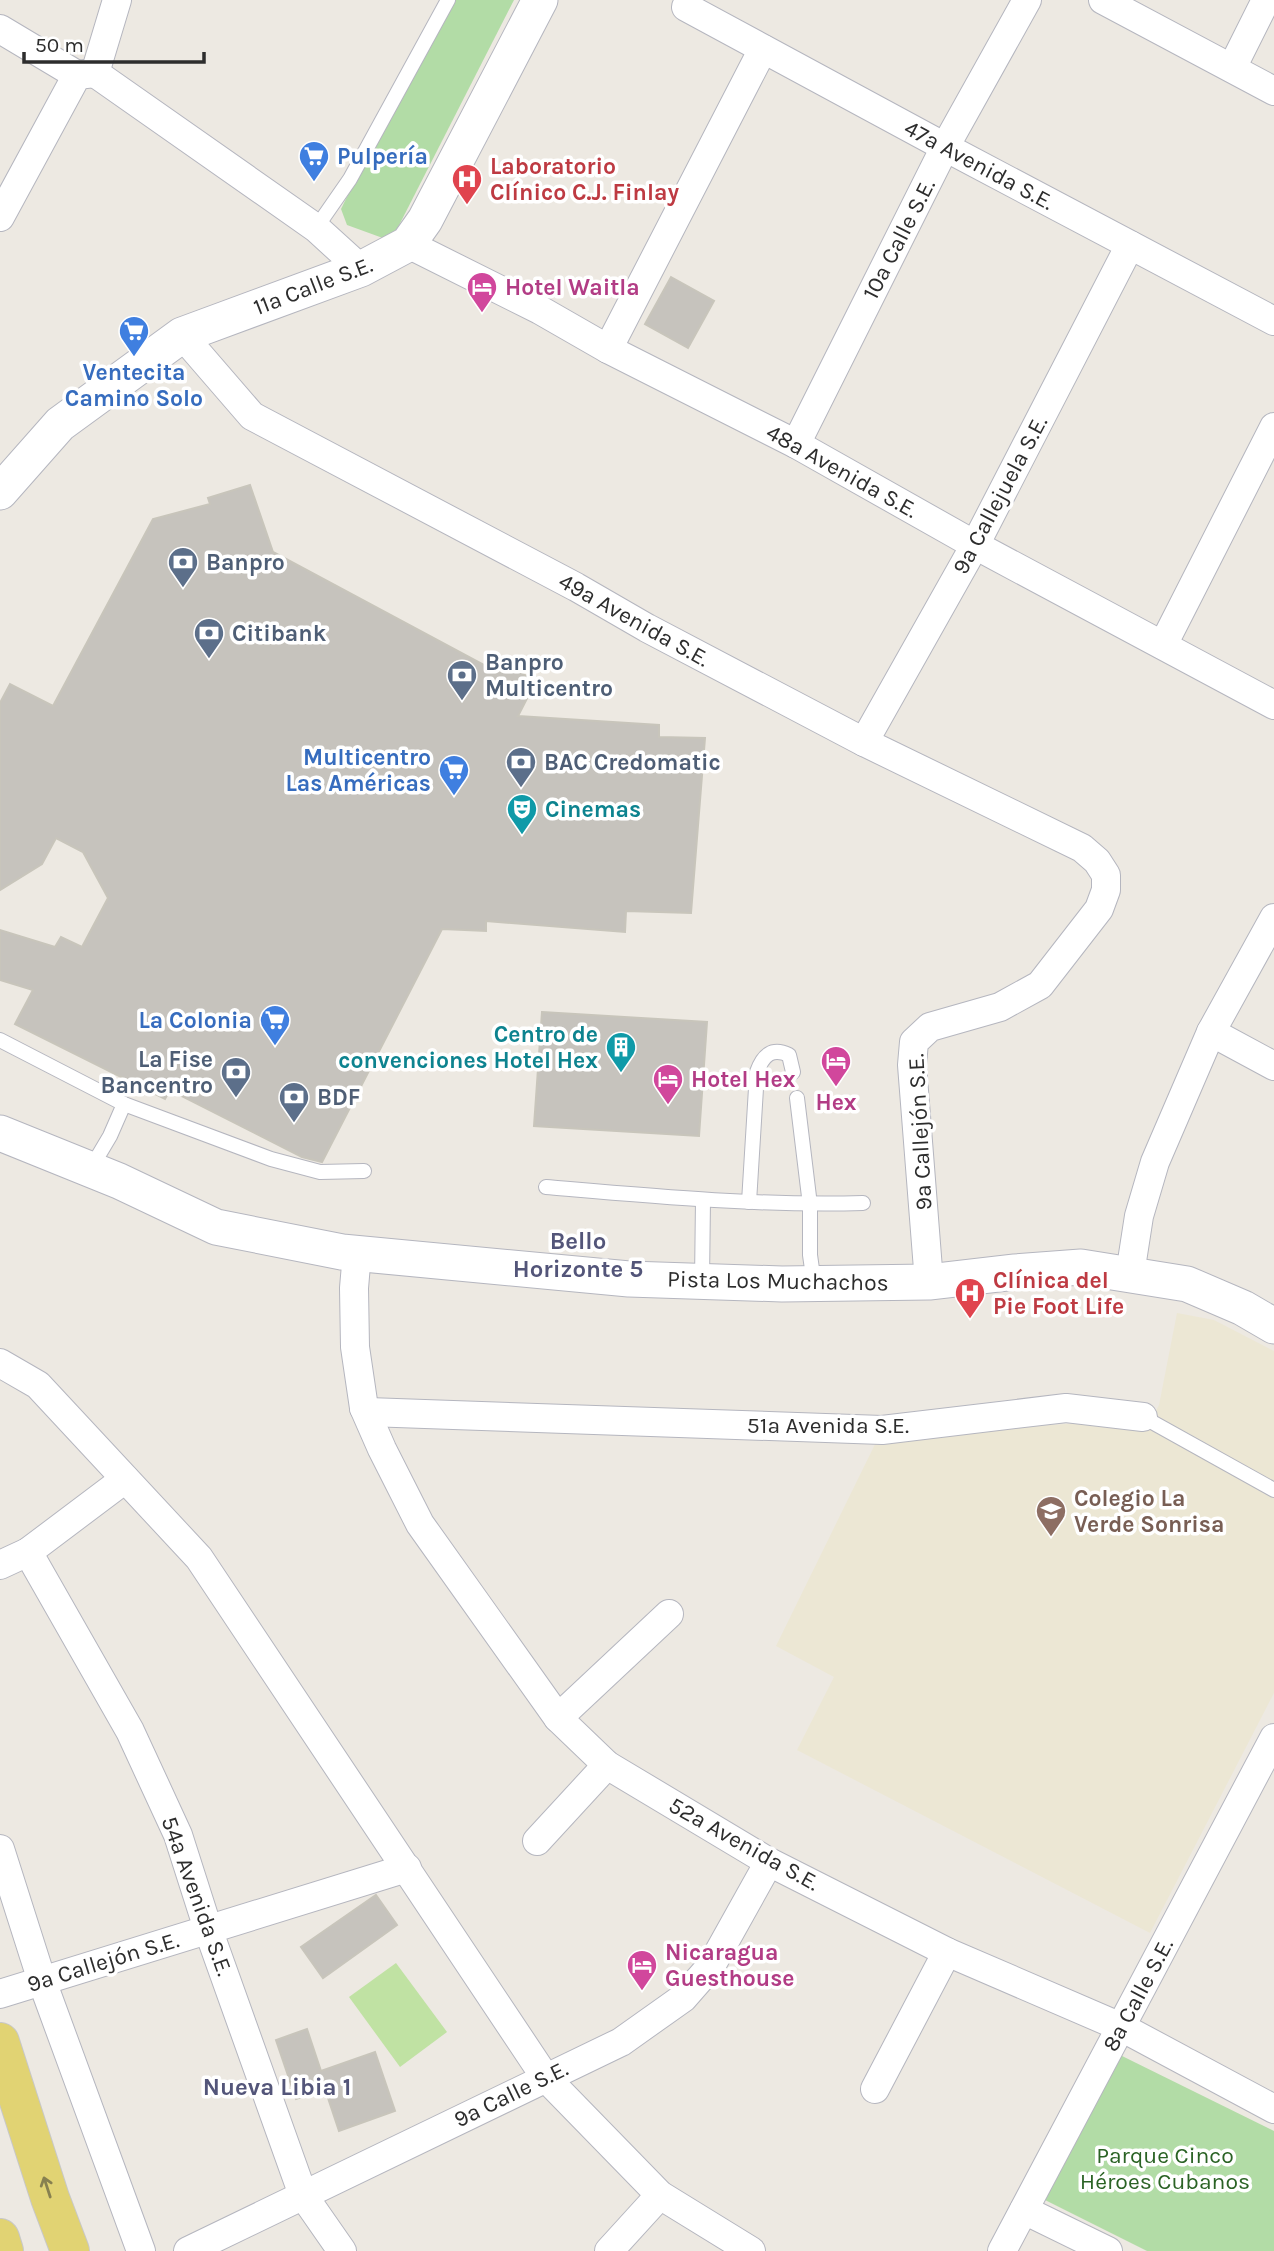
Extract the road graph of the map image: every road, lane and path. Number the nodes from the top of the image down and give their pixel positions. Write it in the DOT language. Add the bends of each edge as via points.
graph roads {
  1 [pos="117,0"];
  2 [pos="448,0"];
  3 [pos="540,0"];
  4 [pos="1027,0"];
  5 [pos="1103,0"];
  6 [pos="1266,0"];
  7 [pos="685,6"];
  8 [pos="0,29"];
  9 [pos="763,49"];
  10 [pos="1232,68"];
  11 [pos="86,74"];
  12 [pos="1274,91"];
  13 [pos="945,148"];
  14 [pos="0,217"];
  15 [pos="316,228"];
  16 [pos="408,244"];
  17 [pos="1130,245"];
  18 [pos="361,270"];
  19 [pos="1274,321"];
  20 [pos="182,335"];
  21 [pos="608,349"];
  22 [pos="1274,427"];
  23 [pos="796,444"];
  24 [pos="0,492"];
  25 [pos="975,545"];
  26 [pos="1163,645"];
  27 [pos="1274,705"];
  28 [pos="864,742"];
  29 [pos="1105,876"];
  30 [pos="1274,918"];
  31 [pos="1211,1032"];
  32 [pos="0,1041"];
  33 [pos="1274,1066"];
  34 [pos="793,1072"];
  35 [pos="797,1098"];
  36 [pos="124,1104"];
  37 [pos="0,1133"];
  38 [pos="90,1169"];
  39 [pos="363,1171"];
  40 [pos="546,1187"];
  41 [pos="703,1200"];
  42 [pos="749,1202"];
  43 [pos="863,1203"];
  44 [pos="810,1205"];
  45 [pos="357,1253"];
  46 [pos="1130,1273"];
  47 [pos="702,1281"];
  48 [pos="929,1282"];
  49 [pos="814,1283"];
  50 [pos="1274,1326"];
  51 [pos="0,1363"];
  52 [pos="364,1408"];
  53 [pos="1143,1417"];
  54 [pos="125,1479"];
  55 [pos="1274,1490"];
  56 [pos="27,1552"];
  57 [pos="0,1565"];
  58 [pos="669,1614"];
  59 [pos="558,1718"];
  60 [pos="1274,1738"];
  61 [pos="607,1765"];
  62 [pos="537,1841"];
  63 [pos="0,1849"];
  64 [pos="769,1862"];
  65 [pos="407,1868"];
  66 [pos="208,1929"];
  67 [pos="947,1952"];
  68 [pos="42,1981"];
  69 [pos="0,1994"];
  70 [pos="1121,2027"];
  71 [pos="0,2042"];
  72 [pos="545,2077"];
  73 [pos="875,2089"];
  74 [pos="1274,2109"];
  75 [pos="303,2195"];
  76 [pos="660,2195"];
  77 [pos="1024,2210"];
  78 [pos="0,2238"];
  79 [pos="4,2251"];
  80 [pos="70,2251"];
  81 [pos="141,2251"];
  82 [pos="188,2251"];
  83 [pos="342,2251"];
  84 [pos="609,2251"];
  85 [pos="751,2251"];
  86 [pos="1002,2251"];
  87 [pos="1108,2251"];
  1 -- 11 [label="street"];
  2 -- 15 [label="lane" via="350,179"];
  3 -- 16 [label="street, 11a Calle S.E." via="425,220"];
  4 -- 13 [label="street, 10a Calle S.E."];
  5 -- 10 [label="street"];
  6 -- 10 [label="street"];
  7 -- 9 [label="street, 47a Avenida S.E."];
  8 -- 11 [label="street"];
  9 -- 13 [label="street, 47a Avenida S.E."];
  9 -- 21 [label="street"];
  10 -- 12 [label="street"];
  11 -- 14 [label="street"];
  11 -- 15 [label="street"];
  13 -- 17 [label="street, 47a Avenida S.E."];
  13 -- 23 [label="street, 10a Calle S.E."];
  15 -- 18 [label="street"];
  16 -- 18 [label="street, 11a Calle S.E."];
  16 -- 21 [label="street, 48a Avenida S.E."];
  17 -- 19 [label="street, 47a Avenida S.E."];
  17 -- 25 [label="street, 9a Callejuela S.E."];
  18 -- 20 [label="street, 11a Calle S.E."];
  20 -- 24 [label="street, 11a Calle S.E." via="60,424"];
  20 -- 28 [label="street, 49a Avenida S.E." via="252,416"];
  21 -- 23 [label="street, 48a Avenida S.E."];
  22 -- 26 [label="street"];
  23 -- 25 [label="street, 48a Avenida S.E."];
  25 -- 26 [label="street, 48a Avenida S.E."];
  25 -- 28 [label="street, 9a Callejuela S.E."];
  26 -- 27 [label="street, 48a Avenida S.E."];
  28 -- 29 [label="street, 49a Avenida S.E." via="1082,848 1097,860"];
  29 -- 48 [label="street, 9a Callejón S.E." via="1100,909 1040,985 1000,1007 930,1027 914,1042"];
  30 -- 31 [label="street"];
  31 -- 33 [label="street"];
  31 -- 46 [label="street" via="1155,1162 1139,1216"];
  32 -- 36 [label="lane"];
  34 -- 42 [label="lane" via="789,1055 781,1051 762,1058"];
  35 -- 44 [label="lane"];
  36 -- 38 [label="lane"];
  36 -- 39 [label="lane" via="303,1168"];
  37 -- 38 [label="street, Pista Los Muchachos"];
  38 -- 45 [label="street, Pista Los Muchachos" via="216,1227"];
  40 -- 41 [label="lane"];
  41 -- 42 [label="lane"];
  41 -- 47 [label="lane"];
  42 -- 44 [label="lane"];
  43 -- 44 [label="lane"];
  44 -- 49 [label="lane"];
  45 -- 47 [label="street, Pista Los Muchachos" via="629,1279"];
  45 -- 52 [label="street" via="355,1347"];
  46 -- 48 [label="street, Pista Los Muchachos" via="1081,1267"];
  46 -- 50 [label="street, Pista Los Muchachos" via="1187,1283"];
  47 -- 49 [label="street, Pista Los Muchachos"];
  48 -- 49 [label="street, Pista Los Muchachos"];
  51 -- 54 [label="street" via="38,1385"];
  52 -- 53 [label="street, 51a Avenida S.E." via="368,1412 882,1430 1066,1408"];
  52 -- 59 [label="street, 52a Avenida S.E." via="420,1524"];
  53 -- 55 [label="lane, 51a Avenida S.E."];
  54 -- 56 [label="street"];
  54 -- 65 [label="street" via="199,1558"];
  56 -- 57 [label="street"];
  56 -- 66 [label="street, 54a Avenida S.E." via="130,1731 178,1835"];
  58 -- 59 [label="street"];
  59 -- 61 [label="street, 52a Avenida S.E."];
  60 -- 70 [label="street, 8a Calle S.E."];
  61 -- 62 [label="street"];
  61 -- 64 [label="street, 52a Avenida S.E."];
  63 -- 68 [label="street"];
  64 -- 67 [label="street, 52a Avenida S.E."];
  64 -- 72 [label="street, 9a Calle S.E." via="710,1966 683,1998 621,2042"];
  65 -- 66 [label="street, 9a Callejón S.E."];
  65 -- 72 [label="street"];
  66 -- 68 [label="street, 9a Callejón S.E."];
  66 -- 75 [label="street, 54a Avenida S.E."];
  67 -- 70 [label="street, 52a Avenida S.E."];
  67 -- 73 [label="street"];
  68 -- 69 [label="street, 9a Callejón S.E."];
  68 -- 81 [label="street"];
  70 -- 74 [label="street, 52a Avenida S.E."];
  70 -- 77 [label="street, 8a Calle S.E."];
  80 -- 71 [label="main road, one-way"];
  72 -- 75 [label="street, 9a Calle S.E."];
  72 -- 76 [label="street"];
  75 -- 82 [label="street, 9a Calle S.E."];
  75 -- 83 [label="street, 54a Avenida S.E."];
  76 -- 84 [label="street"];
  76 -- 85 [label="street"];
  77 -- 86 [label="street, 8a Calle S.E."];
  77 -- 87 [label="street"];
  78 -- 79 [label="main road"];
}
